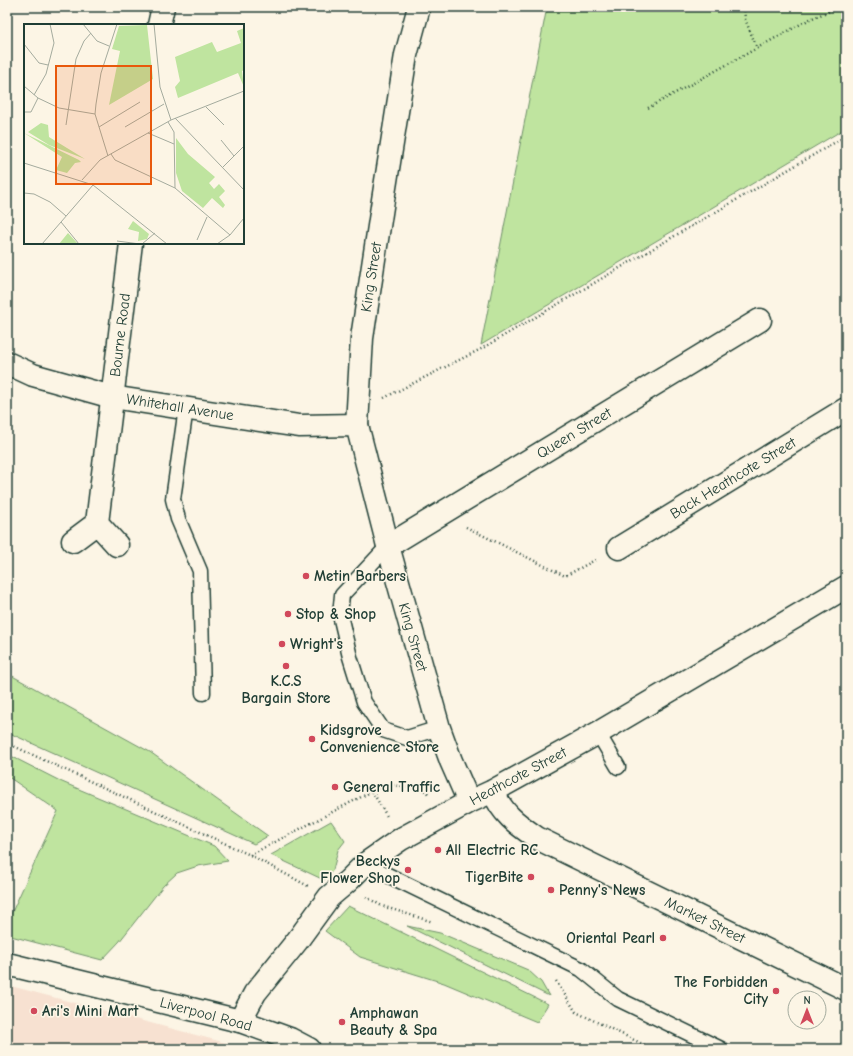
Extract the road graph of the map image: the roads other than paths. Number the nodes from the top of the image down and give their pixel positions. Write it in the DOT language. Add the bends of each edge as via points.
graph roads {
  1 [pos="163,7"];
  2 [pos="419,7"];
  3 [pos="159,24"];
  4 [pos="131,244"];
  5 [pos="760,320"];
  6 [pos="7,363"];
  7 [pos="112,397"];
  8 [pos="186,408"];
  9 [pos="846,409"];
  10 [pos="358,418"];
  11 [pos="96,523"];
  12 [pos="74,540"];
  13 [pos="117,545"];
  14 [pos="388,546"];
  15 [pos="619,548"];
  16 [pos="841,594"];
  17 [pos="203,693"];
  18 [pos="439,728"];
  19 [pos="598,733"];
  20 [pos="618,767"];
  21 [pos="493,790"];
  22 [pos="469,802"];
  23 [pos="365,864"];
  24 [pos="7,964"];
  25 [pos="846,989"];
  26 [pos="240,1021"];
  27 [pos="309,1049"];
  28 [pos="721,1049"];
  1 -- 3 [label="street"];
  2 -- 10 [label="street, King Street" via="406,55 362,338"];
  4 -- 7 [label="street, Bourne Road"];
  5 -- 14 [label="street, Queen Street"];
  6 -- 7 [label="street, Whitehall Avenue" via="33,375"];
  7 -- 8 [label="street, Whitehall Avenue"];
  7 -- 11 [label="street, Bourne Road"];
  8 -- 10 [label="street, Whitehall Avenue" via="299,426"];
  8 -- 17 [label="lane" via="173,499 200,571"];
  9 -- 15 [label="street, Back Heathcote Street"];
  10 -- 14 [label="street, King Street"];
  11 -- 12 [label="street"];
  11 -- 13 [label="street"];
  14 -- 18 [label="street, King Street"];
  14 -- 18 [label="lane" via="342,595 340,615 350,657 364,702 383,730 407,738"];
  16 -- 19 [label="street, Heathcote Street"];
  18 -- 22 [label="street, King Street"];
  19 -- 20 [label="lane"];
  19 -- 21 [label="street, Heathcote Street"];
  21 -- 22 [label="street, Heathcote Street"];
  21 -- 25 [label="street, Market Street" via="499,805 507,814 537,838"];
  22 -- 23 [label="street, Heathcote Street" via="401,839"];
  23 -- 26 [label="street, Heathcote Street" via="329,897 255,993"];
  23 -- 28 [label="lane" via="581,969 618,999"];
  24 -- 26 [label="street, Liverpool Road"];
  26 -- 27 [label="street, Liverpool Road" via="290,1039"];
}
